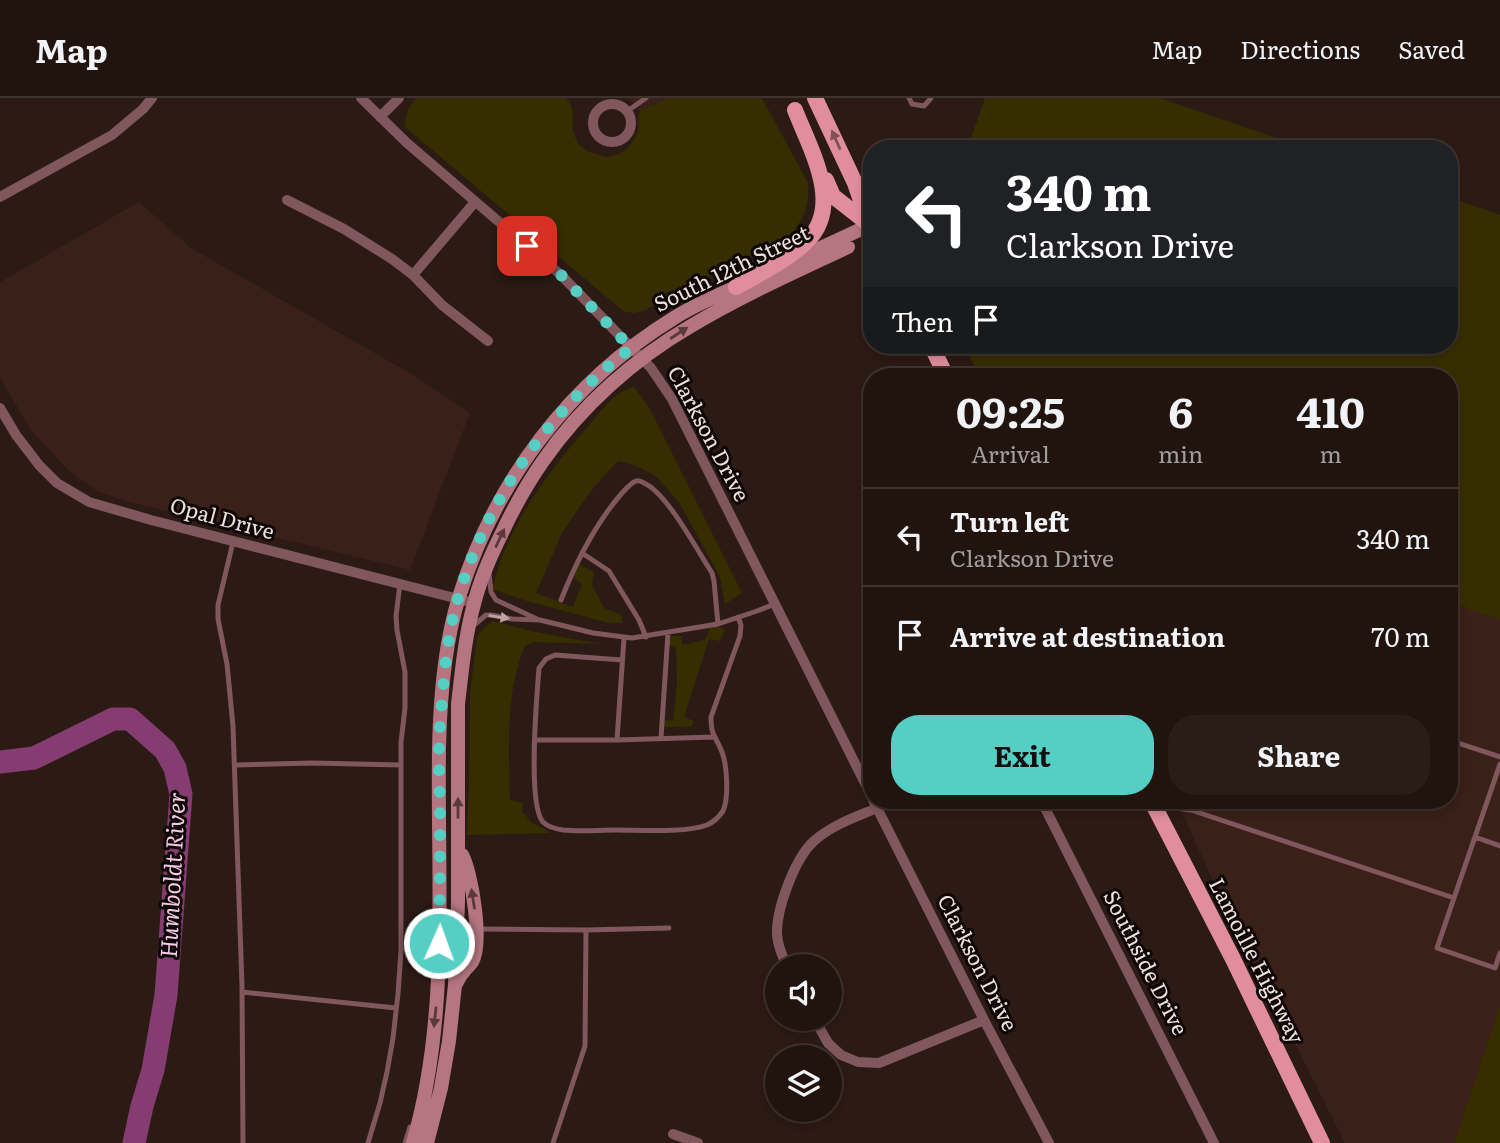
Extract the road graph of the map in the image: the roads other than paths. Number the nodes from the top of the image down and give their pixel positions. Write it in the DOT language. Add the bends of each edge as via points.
graph roads {
  1 [pos="152,98"];
  2 [pos="361,98"];
  3 [pos="399,98"];
  4 [pos="594,98"];
  5 [pos="646,98"];
  6 [pos="815,98"];
  7 [pos="909,98"];
  8 [pos="931,98"];
  9 [pos="792,104"];
  10 [pos="602,107"];
  11 [pos="626,112"];
  12 [pos="380,117"];
  13 [pos="0,197"];
  14 [pos="287,200"];
  15 [pos="475,202"];
  16 [pos="863,206"];
  17 [pos="863,223"];
  18 [pos="863,233"];
  19 [pos="863,234"];
  20 [pos="412,275"];
  21 [pos="736,287"];
  22 [pos="488,341"];
  23 [pos="631,348"];
  24 [pos="642,359"];
  25 [pos="0,408"];
  26 [pos="233,542"];
  27 [pos="582,553"];
  28 [pos="489,562"];
  29 [pos="400,584"];
  30 [pos="458,599"];
  31 [pos="561,600"];
  32 [pos="474,603"];
  33 [pos="775,604"];
  34 [pos="738,617"];
  35 [pos="540,620"];
  36 [pos="718,624"];
  37 [pos="668,633"];
  38 [pos="467,635"];
  39 [pos="646,637"];
  40 [pos="624,638"];
  41 [pos="622,660"];
  42 [pos="713,737"];
  43 [pos="661,738"];
  44 [pos="535,740"];
  45 [pos="617,740"];
  46 [pos="1458,743"];
  47 [pos="1500,757"];
  48 [pos="1500,764"];
  49 [pos="235,765"];
  50 [pos="401,765"];
  51 [pos="863,780"];
  52 [pos="863,809"];
  53 [pos="878,809"];
  54 [pos="1046,809"];
  55 [pos="1155,809"];
  56 [pos="1185,809"];
  57 [pos="1475,837"];
  58 [pos="457,845"];
  59 [pos="1500,846"];
  60 [pos="1454,898"];
  61 [pos="669,928"];
  62 [pos="476,929"];
  63 [pos="586,930"];
  64 [pos="1500,953"];
  65 [pos="781,954"];
  66 [pos="455,985"];
  67 [pos="242,992"];
  68 [pos="396,1008"];
  69 [pos="984,1020"];
  70 [pos="821,1031"];
  71 [pos="430,1068"];
  72 [pos="673,1133"];
  73 [pos="243,1143"];
  74 [pos="368,1143"];
  75 [pos="405,1143"];
  76 [pos="413,1143"];
  77 [pos="427,1143"];
  78 [pos="553,1143"];
  79 [pos="698,1143"];
  80 [pos="1049,1143"];
  81 [pos="1213,1143"];
  82 [pos="1322,1143"];
  1 -- 13 [label="street" via="112,135"];
  2 -- 12 [label="street, Clarkson Drive"];
  3 -- 12 [label="street"];
  4 -- 10 [label="street"];
  5 -- 11 [label="lane"];
  16 -- 6 [label="main road, one-way"];
  7 -- 8 [label="lane" via="912,104 924,106"];
  9 -- 17 [label="main road" via="833,196"];
  9 -- 21 [label="main road" via="820,177 822,218 806,243"];
  10 -- 11 [label="street" via="617,106"];
  10 -- 11 [label="street" via="593,124 597,136 608,142 626,136 630,124"];
  12 -- 15 [label="street, Clarkson Drive"];
  14 -- 20 [label="street" via="344,229"];
  15 -- 20 [label="street"];
  15 -- 23 [label="street, Clarkson Drive" via="561,275"];
  18 -- 21 [label="main road, South 12th Street"];
  24 -- 19 [label="main road, South 12th Street, one-way" via="718,311"];
  20 -- 22 [label="street"];
  21 -- 23 [label="main road, South 12th Street" via="673,318"];
  23 -- 24 [label="street, Clarkson Drive"];
  23 -- 30 [label="main road, South 12th Street" via="569,403 522,462 483,533"];
  28 -- 24 [label="main road, South 12th Street, one-way" via="524,489 558,441"];
  24 -- 33 [label="street, Clarkson Drive" via="672,399"];
  25 -- 26 [label="street, Opal Drive" via="39,465 76,495 113,510"];
  26 -- 29 [label="street, Opal Drive"];
  26 -- 49 [label="lane" via="218,620 232,706"];
  27 -- 31 [label="lane"];
  27 -- 36 [label="lane" via="614,502 634,482 645,483 662,497 712,573"];
  27 -- 39 [label="lane" via="609,571"];
  28 -- 32 [label="main road, South 12th Street"];
  28 -- 35 [label="lane" via="493,597"];
  29 -- 30 [label="street, Opal Drive"];
  29 -- 50 [label="lane" via="396,616 405,672"];
  30 -- 32 [label="street, Opal Drive"];
  30 -- 71 [label="main road, South 12th Street, one-way" via="440,715 438,991"];
  32 -- 38 [label="main road, South 12th Street"];
  33 -- 34 [label="lane"];
  33 -- 51 [label="street, Clarkson Drive"];
  34 -- 36 [label="lane"];
  34 -- 42 [label="lane" via="740,636 711,717"];
  38 -- 35 [label="lane, one-way" via="486,615"];
  35 -- 40 [label="lane"];
  36 -- 37 [label="lane"];
  37 -- 39 [label="lane"];
  37 -- 43 [label="lane"];
  58 -- 38 [label="main road, South 12th Street, one-way" via="458,704"];
  39 -- 40 [label="lane"];
  40 -- 41 [label="lane"];
  41 -- 44 [label="lane" via="546,659 540,668"];
  41 -- 45 [label="lane"];
  42 -- 43 [label="lane"];
  42 -- 44 [label="lane" via="725,766 723,811 710,824 669,830 571,830 544,823 535,793"];
  43 -- 45 [label="lane"];
  44 -- 45 [label="lane"];
  46 -- 47 [label="lane"];
  48 -- 57 [label="lane"];
  49 -- 50 [label="lane"];
  49 -- 67 [label="lane"];
  50 -- 68 [label="lane" via="401,951"];
  52 -- 65 [label="street" via="826,831 803,854 780,910"];
  53 -- 69 [label="street, Clarkson Drive"];
  54 -- 81 [label="street, Southside Drive"];
  55 -- 82 [label="main road, Lamoille Highway"];
  56 -- 60 [label="lane"];
  57 -- 59 [label="lane"];
  57 -- 60 [label="lane"];
  62 -- 58 [label="main road, one-way" via="466,861"];
  58 -- 66 [label="main road, South 12th Street"];
  60 -- 64 [label="lane" via="1437,948 1495,968"];
  61 -- 63 [label="lane"];
  62 -- 63 [label="lane"];
  62 -- 66 [label="main road" via="474,957"];
  63 -- 78 [label="lane" via="585,1046"];
  66 -- 77 [label="main road, South 12th Street" via="441,1088"];
  67 -- 68 [label="lane"];
  67 -- 73 [label="lane"];
  68 -- 74 [label="lane" via="380,1103"];
  69 -- 70 [label="street" via="879,1063 841,1055"];
  69 -- 80 [label="street, Clarkson Drive"];
  71 -- 75 [label="lane"];
  71 -- 76 [label="main road, South 12th Street"];
  72 -- 79 [label="street"];
}
